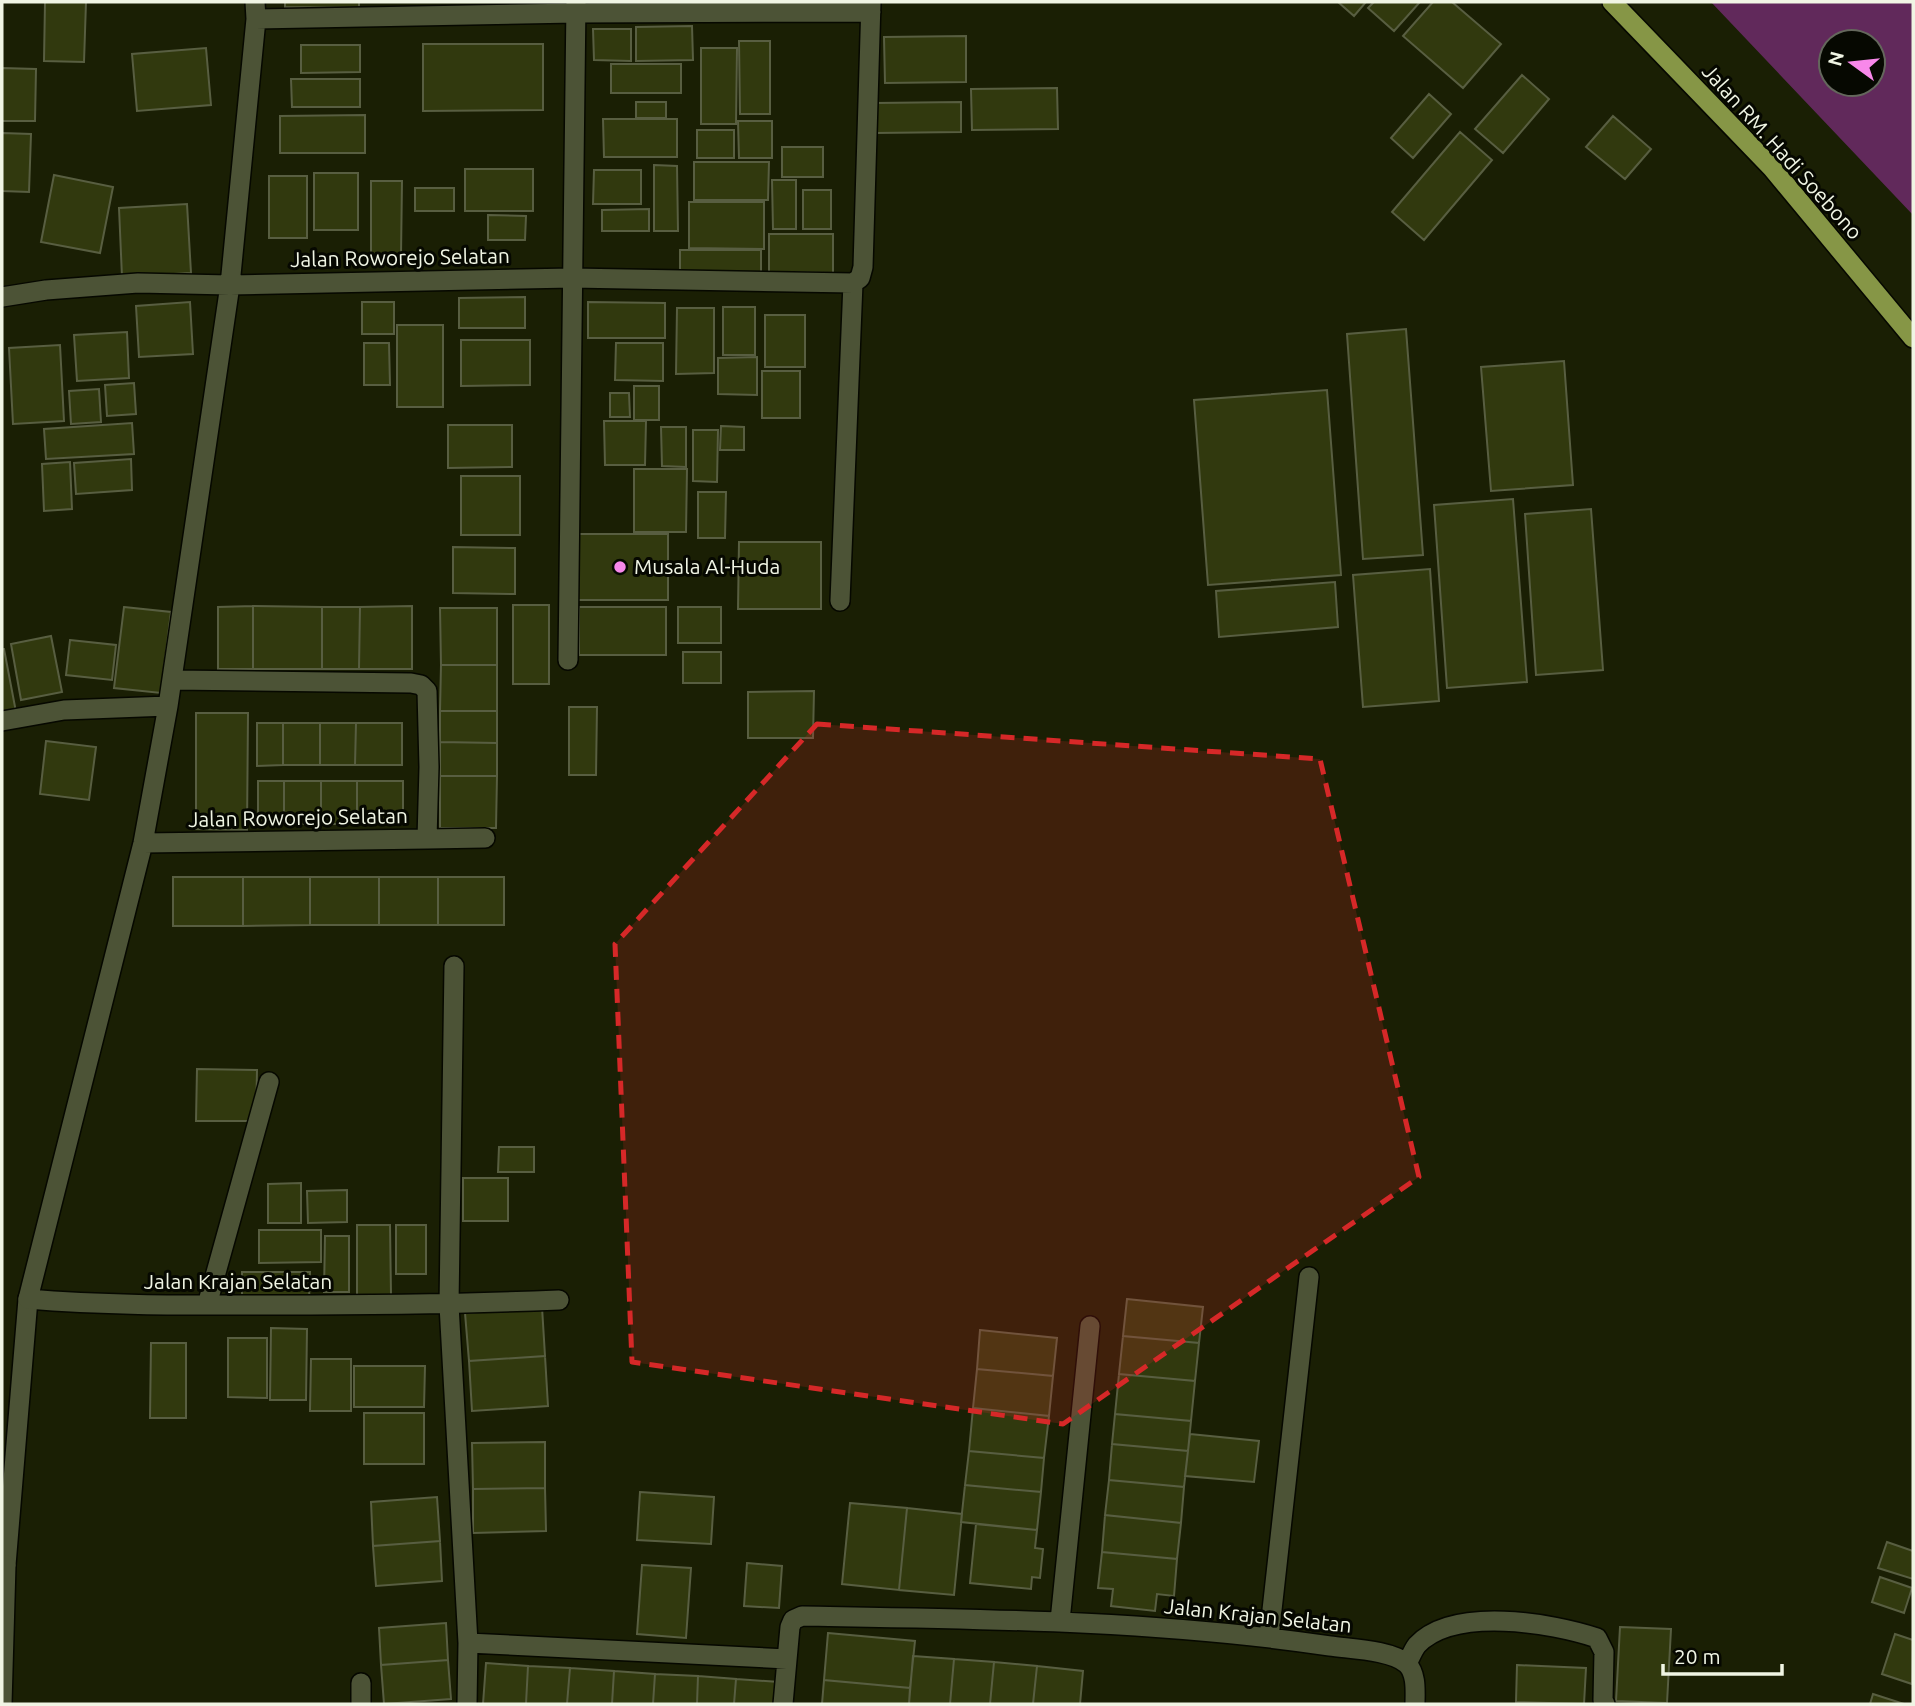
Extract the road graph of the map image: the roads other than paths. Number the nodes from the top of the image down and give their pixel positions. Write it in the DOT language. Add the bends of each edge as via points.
graph roads {
  1 [pos="1612,2"];
  2 [pos="871,7"];
  3 [pos="576,8"];
  4 [pos="255,10"];
  5 [pos="572,278"];
  6 [pos="853,283"];
  7 [pos="230,285"];
  8 [pos="2,297"];
  9 [pos="1913,338"];
  10 [pos="840,601"];
  11 [pos="568,660"];
  12 [pos="172,680"];
  13 [pos="168,706"];
  14 [pos="2,721"];
  15 [pos="485,838"];
  16 [pos="427,839"];
  17 [pos="143,843"];
  18 [pos="454,966"];
  19 [pos="269,1082"];
  20 [pos="1309,1277"];
  21 [pos="28,1299"];
  22 [pos="559,1300"];
  23 [pos="207,1305"];
  24 [pos="449,1305"];
  25 [pos="1090,1326"];
  26 [pos="1060,1621"];
  27 [pos="1269,1637"];
  28 [pos="468,1643"];
  29 [pos="787,1659"];
  30 [pos="1407,1664"];
  31 [pos="361,1684"];
  32 [pos="2,1704"];
  33 [pos="361,1704"];
  34 [pos="467,1704"];
  35 [pos="783,1704"];
  36 [pos="1415,1704"];
  37 [pos="1605,1704"];
  1 -- 9 [label="main road, Jalan RM. Hadi Soebono" via="1772,168"];
  2 -- 3 [label="street"];
  2 -- 6 [label="street" via="863,267"];
  3 -- 4 [label="street"];
  3 -- 5 [label="street"];
  4 -- 7 [label="street"];
  5 -- 6 [label="street, Jalan Roworejo Selatan"];
  5 -- 7 [label="street, Jalan Roworejo Selatan"];
  5 -- 11 [label="street"];
  6 -- 10 [label="street"];
  7 -- 8 [label="street, Jalan Roworejo Selatan" via="138,283"];
  7 -- 12 [label="street"];
  12 -- 13 [label="street"];
  12 -- 16 [label="street, Jalan Roworejo Selatan" via="421,685 427,691"];
  13 -- 14 [label="street" via="64,710"];
  13 -- 17 [label="street"];
  15 -- 16 [label="street"];
  16 -- 17 [label="street, Jalan Roworejo Selatan"];
  17 -- 21 [label="street"];
  18 -- 24 [label="street"];
  19 -- 23 [label="street"];
  20 -- 27 [label="street"];
  21 -- 23 [label="street, Jalan Krajan Selatan"];
  21 -- 32 [label="street" via="6,1565"];
  22 -- 24 [label="street, Jalan Krajan Selatan"];
  23 -- 24 [label="street, Jalan Krajan Selatan"];
  24 -- 28 [label="street"];
  25 -- 26 [label="street"];
  26 -- 27 [label="street, Jalan Krajan Selatan"];
  26 -- 29 [label="street, Jalan Krajan Selatan" via="802,1616 790,1627"];
  27 -- 30 [label="street, Jalan Krajan Selatan" via="1387,1654"];
  28 -- 29 [label="street"];
  28 -- 34 [label="street"];
  29 -- 35 [label="street, Jalan Krajan Selatan"];
  30 -- 36 [label="street" via="1415,1682"];
  30 -- 37 [label="street" via="1417,1645 1457,1625 1483,1621 1549,1625 1597,1638 1604,1652"];
  31 -- 33 [label="street"];
}
